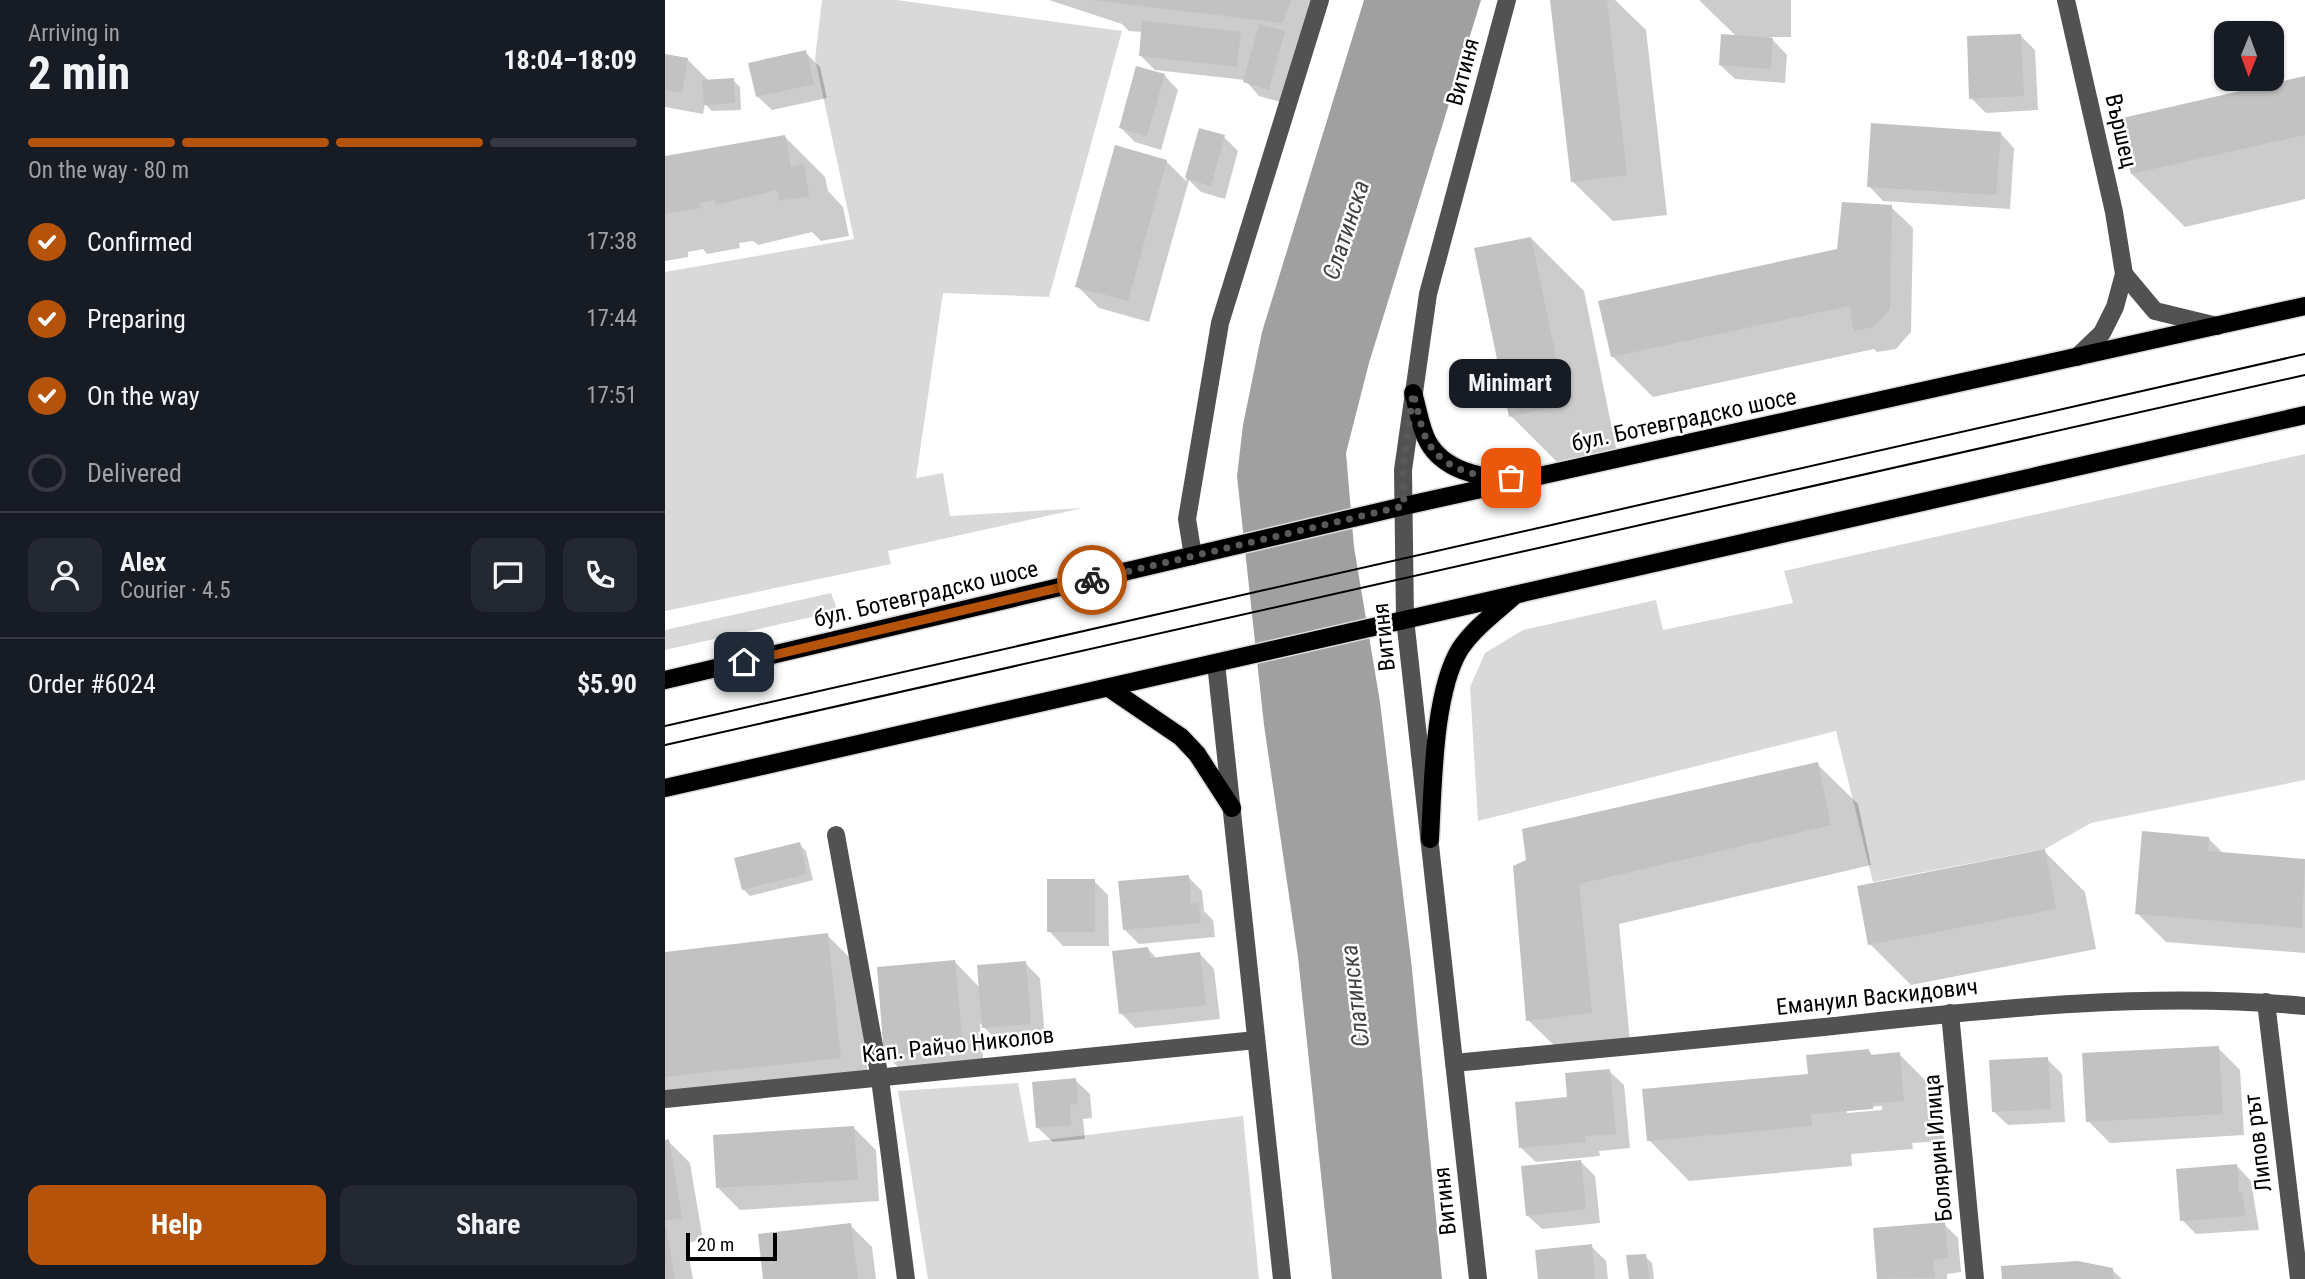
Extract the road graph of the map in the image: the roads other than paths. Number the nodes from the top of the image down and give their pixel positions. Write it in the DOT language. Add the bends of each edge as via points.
graph roads {
  1 [pos="1320,0"];
  2 [pos="1507,0"];
  3 [pos="2066,0"];
  4 [pos="2125,274"];
  5 [pos="2305,306"];
  6 [pos="2217,326"];
  7 [pos="2077,357"];
  8 [pos="1413,393"];
  9 [pos="2305,415"];
  10 [pos="1530,479"];
  11 [pos="1404,506"];
  12 [pos="1193,556"];
  13 [pos="1517,594"];
  14 [pos="1405,619"];
  15 [pos="1216,663"];
  16 [pos="665,680"];
  17 [pos="1109,688"];
  18 [pos="665,788"];
  19 [pos="1232,808"];
  20 [pos="836,835"];
  21 [pos="1430,839"];
  22 [pos="2266,1002"];
  23 [pos="2305,1006"];
  24 [pos="1950,1013"];
  25 [pos="1256,1040"];
  26 [pos="1454,1063"];
  27 [pos="880,1079"];
  28 [pos="665,1099"];
  29 [pos="906,1279"];
  30 [pos="1282,1279"];
  31 [pos="1478,1279"];
  32 [pos="1975,1279"];
  33 [pos="2299,1279"];
  1 -- 12 [label="street" via="1220,323 1187,519"];
  2 -- 8 [label="street, Витиня" via="1428,294"];
  3 -- 4 [label="street, Вършец"];
  4 -- 6 [label="street, Вършец" via="2155,311"];
  4 -- 7 [label="street, Вършец" via="2102,333"];
  5 -- 6 [label="main road, бул. Ботевградско шосе"];
  6 -- 7 [label="main road, бул. Ботевградско шосе"];
  7 -- 10 [label="main road, бул. Ботевградско шосе"];
  8 -- 10 [label="main road" via="1428,443 1450,463 1466,474"];
  8 -- 11 [label="street, Витиня" via="1403,470"];
  9 -- 13 [label="main road"];
  10 -- 11 [label="main road, бул. Ботевградско шосе"];
  11 -- 12 [label="main road, бул. Ботевградско шосе"];
  11 -- 14 [label="street, Витиня"];
  12 -- 16 [label="main road, бул. Ботевградско шосе"];
  13 -- 14 [label="main road"];
  13 -- 21 [label="main road" via="1479,627 1456,658 1441,717"];
  14 -- 15 [label="main road"];
  14 -- 21 [label="street, Витиня"];
  15 -- 17 [label="main road"];
  15 -- 19 [label="street"];
  17 -- 18 [label="main road"];
  17 -- 19 [label="main road" via="1181,737"];
  19 -- 25 [label="street"];
  20 -- 27 [label="street"];
  21 -- 26 [label="street, Витиня"];
  22 -- 23 [label="street, Емануил Васкидович"];
  22 -- 24 [label="street, Емануил Васкидович" via="2094,1003"];
  22 -- 33 [label="street, Липов рът"];
  24 -- 26 [label="street, Емануил Васкидович"];
  24 -- 32 [label="street, Болярин Илица"];
  25 -- 27 [label="street, Кап. Райчо Николов"];
  25 -- 30 [label="street"];
  26 -- 31 [label="street, Витиня"];
  27 -- 28 [label="street, Кап. Райчо Николов"];
  27 -- 29 [label="street"];
}
